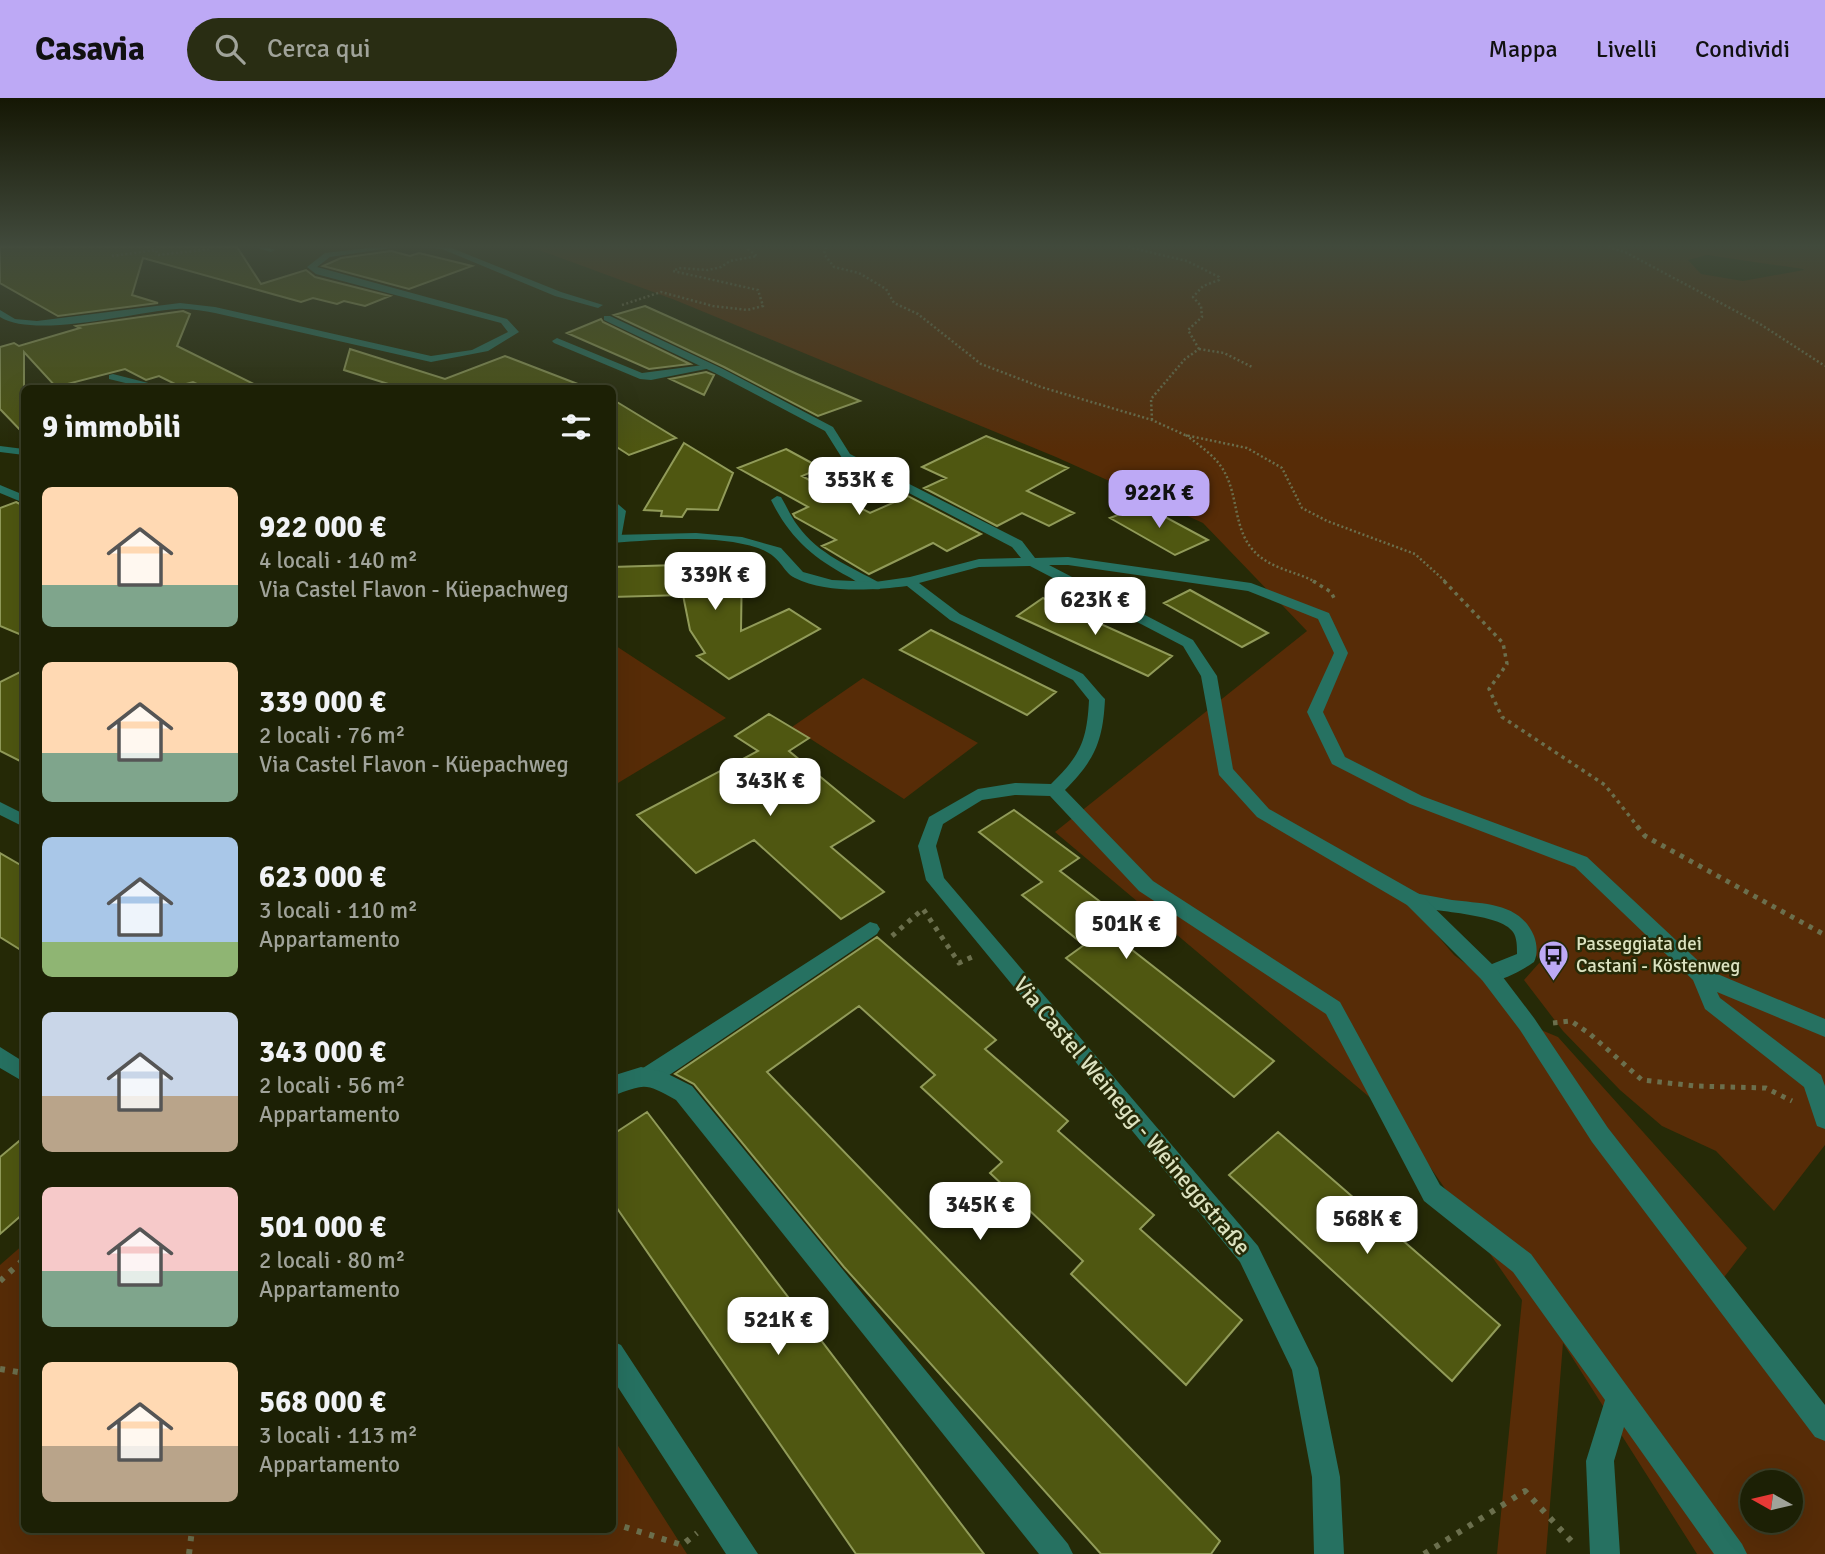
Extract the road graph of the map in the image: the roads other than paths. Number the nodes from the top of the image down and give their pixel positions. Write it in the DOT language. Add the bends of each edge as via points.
graph roads {
  1 [pos="3,315"];
  2 [pos="113,315"];
  3 [pos="234,315"];
  4 [pos="481,315"];
  5 [pos="607,318"];
  6 [pos="557,341"];
  7 [pos="711,367"];
  8 [pos="113,377"];
  9 [pos="144,385"];
  10 [pos="0,449"];
  11 [pos="21,452"];
  12 [pos="0,489"];
  13 [pos="21,498"];
  14 [pos="777,500"];
  15 [pos="616,507"];
  16 [pos="616,531"];
  17 [pos="616,539"];
  18 [pos="1029,561"];
  19 [pos="911,581"];
  20 [pos="875,586"];
  21 [pos="1055,790"];
  22 [pos="0,808"];
  23 [pos="21,819"];
  24 [pos="1413,900"];
  25 [pos="870,929"];
  26 [pos="1489,974"];
  27 [pos="1701,976"];
  28 [pos="1825,1028"];
  29 [pos="0,1056"];
  30 [pos="21,1071"];
  31 [pos="651,1075"];
  32 [pos="616,1085"];
  33 [pos="1825,1118"];
  34 [pos="616,1360"];
  35 [pos="1619,1398"];
  36 [pos="1825,1427"];
  37 [pos="743,1554"];
  38 [pos="1058,1554"];
  39 [pos="1329,1554"];
  40 [pos="1605,1554"];
  41 [pos="1732,1554"];
  1 -- 2 [label="street" via="37,324"];
  3 -- 4 [label="street" via="431,359 492,347 514,332 504,321"];
  5 -- 7 [label="street"];
  6 -- 7 [label="street" via="640,376"];
  7 -- 18 [label="street" via="829,429 846,456 1017,544"];
  8 -- 9 [label="street"];
  10 -- 11 [label="street"];
  12 -- 13 [label="street"];
  14 -- 20 [label="street" via="786,523 808,548"];
  15 -- 16 [label="street" via="621,511"];
  17 -- 20 [label="street" via="713,538 755,543 775,551 798,575 832,584"];
  18 -- 19 [label="street" via="979,563"];
  18 -- 24 [label="street" via="1188,643 1209,676 1225,771 1263,813"];
  18 -- 27 [label="street" via="1068,562 1251,587 1324,616 1341,653 1315,712 1338,760 1416,800 1581,862"];
  19 -- 20 [label="street"];
  19 -- 21 [label="street" via="955,617 1078,677 1097,699 1096,727 1086,760"];
  21 -- 35 [label="street" via="1146,886 1333,1008 1432,1193 1521,1263"];
  21 -- 39 [label="street, Via Castel Weinegg - Weineggstraße" via="1015,789 978,795 935,821 928,846 935,880 1250,1254 1305,1368 1326,1477"];
  22 -- 23 [label="street"];
  24 -- 26 [label="street"];
  24 -- 26 [label="street" via="1489,909 1516,920 1528,942 1527,957"];
  25 -- 31 [label="street"];
  26 -- 36 [label="street" via="1600,1135"];
  27 -- 28 [label="street"];
  27 -- 33 [label="street" via="1712,1003 1813,1082"];
  29 -- 30 [label="street"];
  31 -- 32 [label="street"];
  31 -- 38 [label="street" via="684,1093"];
  34 -- 37 [label="street"];
  35 -- 40 [label="street" via="1600,1461"];
  35 -- 41 [label="street"];
}
